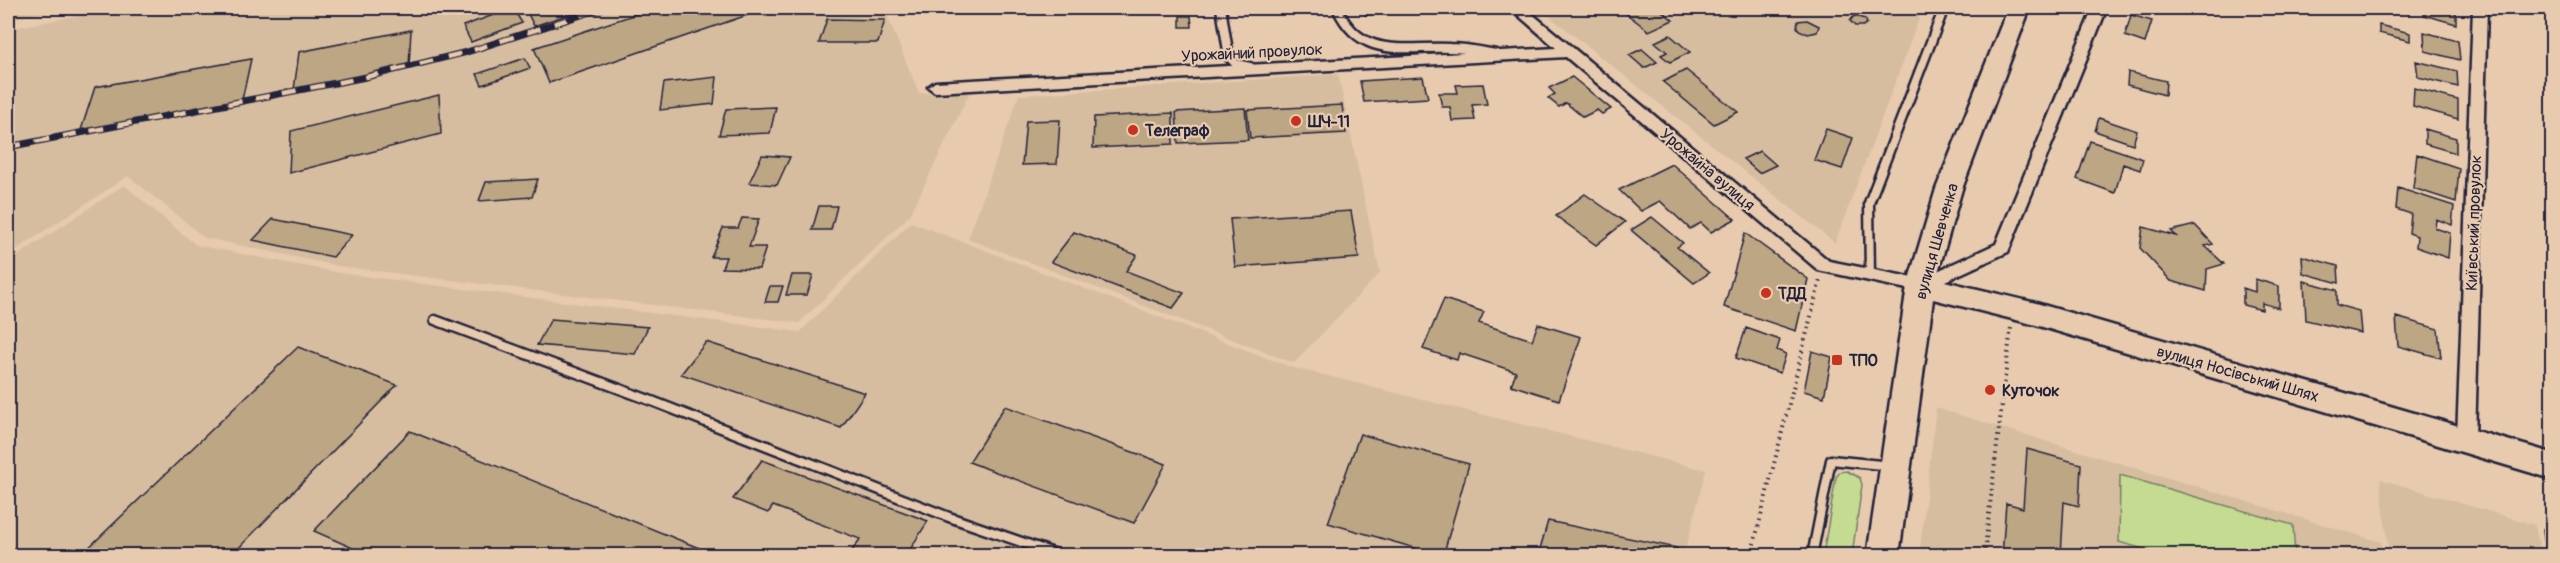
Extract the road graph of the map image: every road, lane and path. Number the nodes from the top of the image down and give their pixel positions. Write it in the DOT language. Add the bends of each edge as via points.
graph roads {
  1 [pos="1221,8"];
  2 [pos="1337,8"];
  3 [pos="1517,8"];
  4 [pos="1944,8"];
  5 [pos="2019,8"];
  6 [pos="2100,8"];
  7 [pos="2480,8"];
  8 [pos="1571,52"];
  9 [pos="1502,56"];
  10 [pos="1265,69"];
  11 [pos="935,87"];
  12 [pos="1824,266"];
  13 [pos="1870,276"];
  14 [pos="1921,286"];
  15 [pos="2013,309"];
  16 [pos="435,320"];
  17 [pos="2466,439"];
  18 [pos="1894,466"];
  19 [pos="2553,466"];
  20 [pos="1062,555"];
  21 [pos="1751,555"];
  22 [pos="1812,555"];
  23 [pos="1883,555"];
  24 [pos="1984,555"];
  1 -- 10 [label="lane" via="1229,57 1243,66"];
  2 -- 9 [label="lane" via="1350,32 1378,45 1397,49 1464,48"];
  3 -- 8 [label="street, Урожайна вулиця"];
  4 -- 13 [label="lane" via="1869,203"];
  5 -- 14 [label="main road, вулиця Шевченка" via="1949,189"];
  6 -- 14 [label="street" via="2002,248"];
  7 -- 17 [label="street, Київський провулок"];
  8 -- 9 [label="street, Урожайний провулок"];
  8 -- 12 [label="street, Урожайна вулиця"];
  9 -- 10 [label="street, Урожайний провулок"];
  10 -- 11 [label="street, Урожайний провулок"];
  12 -- 13 [label="street, Урожайна вулиця"];
  12 -- 21 [label="path"];
  13 -- 14 [label="street, Урожайна вулиця"];
  14 -- 15 [label="main road, вулиця Носівський Шлях"];
  14 -- 18 [label="main road, вулиця Шевченка"];
  15 -- 17 [label="main road, вулиця Носівський Шлях"];
  15 -- 24 [label="path"];
  16 -- 20 [label="lane" via="949,517"];
  17 -- 19 [label="main road, вулиця Носівський Шлях"];
  18 -- 22 [label="lane" via="1831,459"];
  18 -- 23 [label="main road, вулиця Шевченка"];
}
